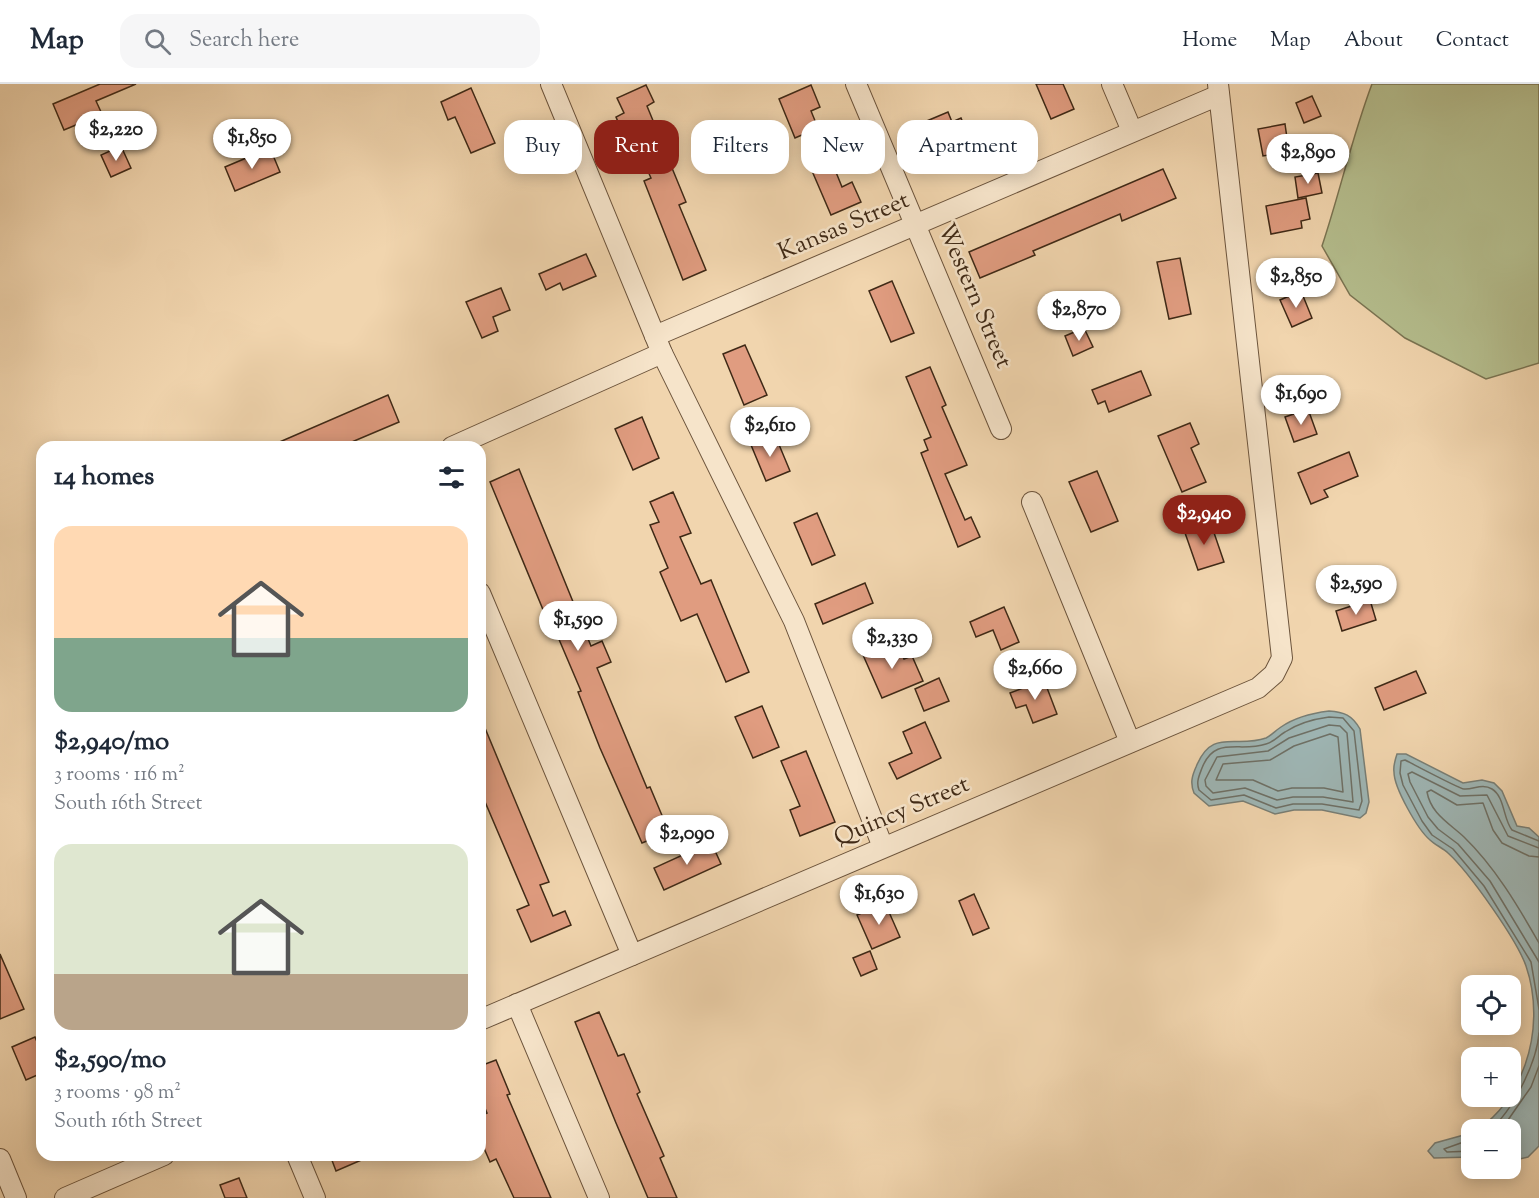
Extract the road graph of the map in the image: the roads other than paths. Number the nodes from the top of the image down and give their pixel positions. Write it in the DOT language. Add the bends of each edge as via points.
graph roads {
  1 [pos="552,84"];
  2 [pos="856,84"];
  3 [pos="1112,84"];
  4 [pos="1218,90"];
  5 [pos="1132,131"];
  6 [pos="916,224"];
  7 [pos="658,344"];
  8 [pos="1001,429"];
  9 [pos="464,441"];
  10 [pos="1032,502"];
  11 [pos="486,607"];
  12 [pos="1130,742"];
  13 [pos="883,847"];
  14 [pos="632,955"];
  15 [pos="517,1004"];
  16 [pos="486,1017"];
  17 [pos="0,1159"];
  18 [pos="150,1161"];
  19 [pos="300,1161"];
  20 [pos="16,1198"];
  21 [pos="64,1198"];
  22 [pos="315,1198"];
  23 [pos="599,1198"];
  1 -- 7 [label="street"];
  2 -- 6 [label="street, Western Street"];
  3 -- 5 [label="street"];
  4 -- 5 [label="street, Kansas Street"];
  4 -- 12 [label="street, Quincy Street" via="1282,658 1274,674 1258,688"];
  5 -- 6 [label="street, Kansas Street"];
  6 -- 7 [label="street, Kansas Street"];
  6 -- 8 [label="street, Western Street"];
  7 -- 9 [label="street, Kansas Street"];
  7 -- 13 [label="street" via="794,621"];
  10 -- 12 [label="street"];
  11 -- 14 [label="street"];
  12 -- 13 [label="street, Quincy Street"];
  13 -- 14 [label="street, Quincy Street"];
  14 -- 15 [label="street, Quincy Street"];
  15 -- 16 [label="street, Quincy Street"];
  15 -- 23 [label="street"];
  17 -- 20 [label="street"];
  18 -- 21 [label="street"];
  19 -- 22 [label="street"];
}
